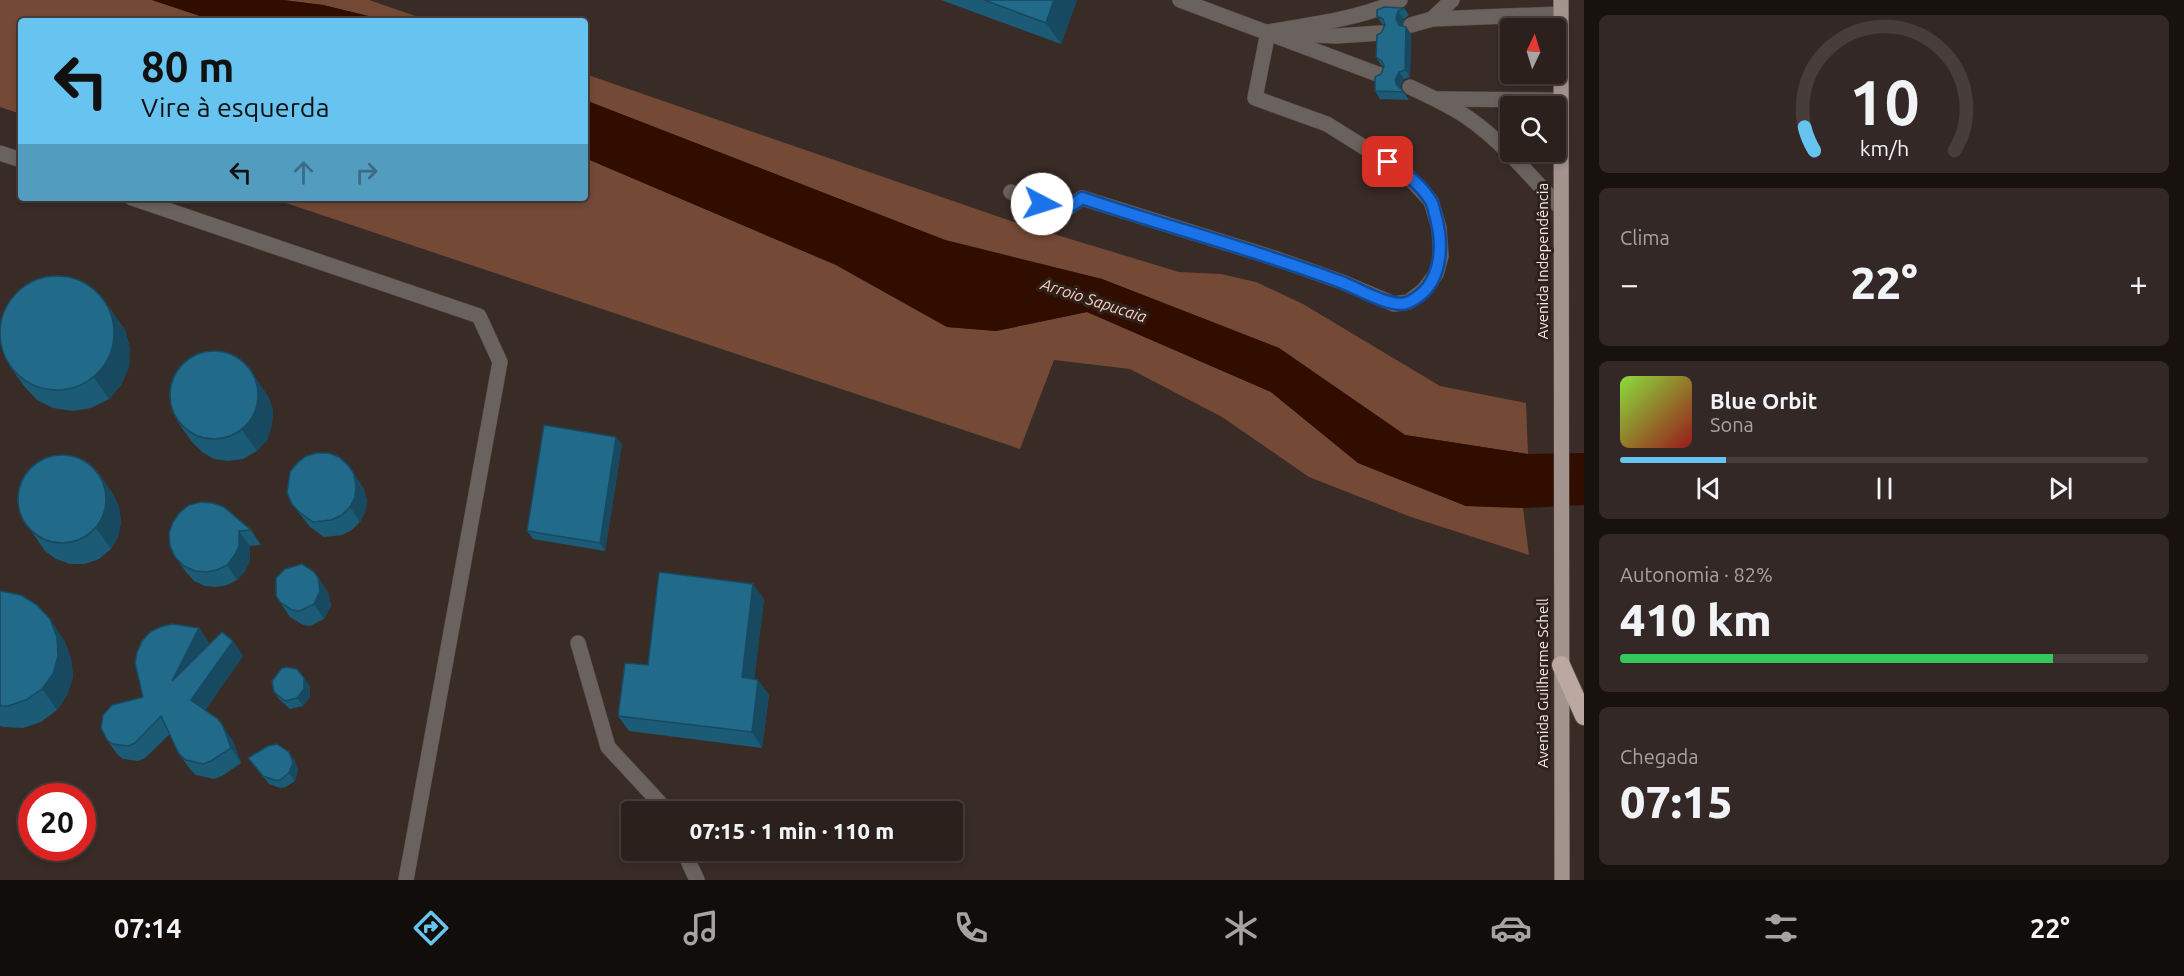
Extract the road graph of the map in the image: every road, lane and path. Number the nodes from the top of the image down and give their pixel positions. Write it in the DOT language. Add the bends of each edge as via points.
graph roads {
  1 [pos="1180,0"];
  2 [pos="1400,0"];
  3 [pos="1452,0"];
  4 [pos="1561,7"];
  5 [pos="1432,18"];
  6 [pos="1411,26"];
  7 [pos="1268,32"];
  8 [pos="1382,33"];
  9 [pos="1380,75"];
  10 [pos="1410,87"];
  11 [pos="1561,96"];
  12 [pos="1437,99"];
  13 [pos="1500,100"];
  14 [pos="0,153"];
  15 [pos="18,159"];
  16 [pos="1561,162"];
  17 [pos="1011,192"];
  18 [pos="141,201"];
  19 [pos="1561,208"];
  20 [pos="1562,486"];
  21 [pos="578,643"];
  22 [pos="1561,665"];
  23 [pos="1584,716"];
  24 [pos="658,801"];
  25 [pos="688,861"];
  26 [pos="406,880"];
  27 [pos="697,880"];
  28 [pos="1562,880"];
  1 -- 7 [label="lane"];
  2 -- 7 [label="lane" via="1331,21"];
  3 -- 5 [label="lane"];
  4 -- 5 [label="lane"];
  4 -- 11 [label="main road, Avenida Independência"];
  5 -- 6 [label="lane"];
  7 -- 8 [label="lane" via="1336,36"];
  7 -- 9 [label="lane"];
  7 -- 17 [label="lane" via="1256,98 1328,124 1405,173 1431,201 1439,228 1441,256 1436,274 1408,302 1394,304 1277,259 1082,198 1058,210"];
  10 -- 12 [label="lane"];
  12 -- 13 [label="lane"];
  12 -- 19 [label="lane" via="1489,135"];
  14 -- 15 [label="lane"];
  16 -- 19 [label="main road, Avenida Independência"];
  18 -- 26 [label="lane" via="479,316 500,362"];
  19 -- 20 [label="main road, Avenida Independência"];
  20 -- 22 [label="main road, Avenida Guilherme Schell"];
  21 -- 24 [label="lane" via="608,747"];
  22 -- 23 [label="highway"];
  22 -- 28 [label="main road, Avenida Guilherme Schell"];
  25 -- 27 [label="lane"];
}
